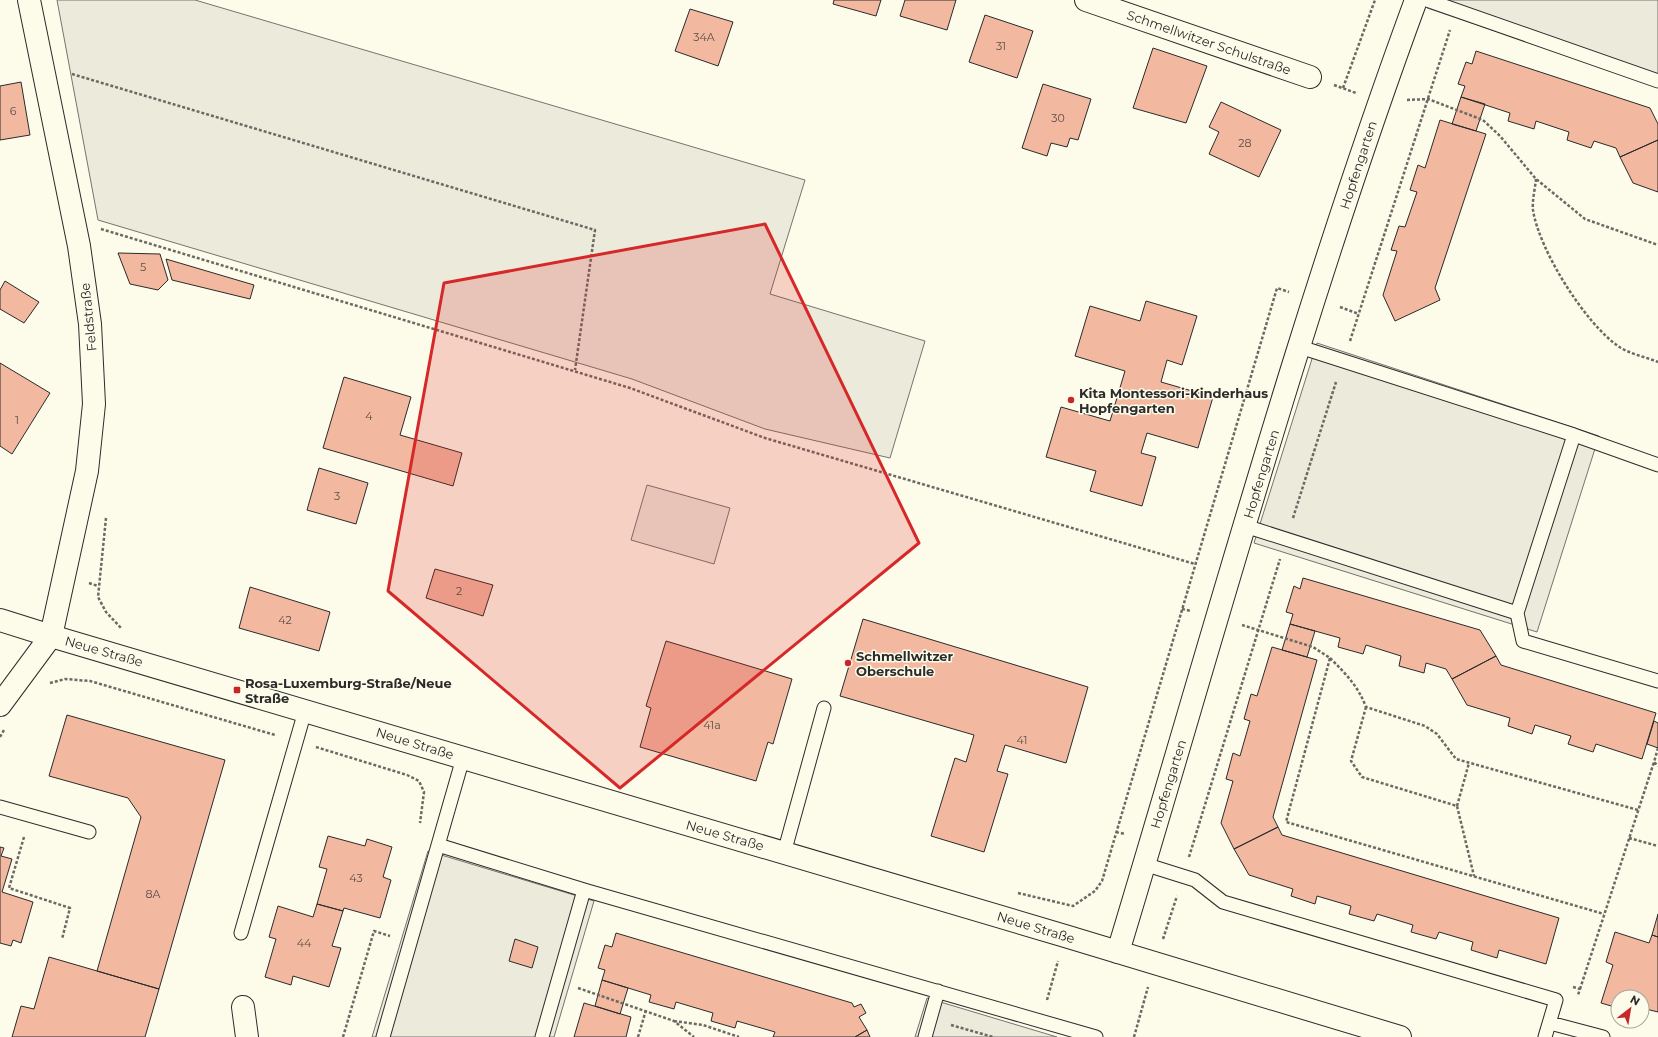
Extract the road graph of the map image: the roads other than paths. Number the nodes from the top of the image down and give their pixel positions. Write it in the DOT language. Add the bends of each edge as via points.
graph roads {
  1 [pos="29,0"];
  2 [pos="1086,0"];
  3 [pos="1416,0"];
  4 [pos="1427,0"];
  5 [pos="1310,77"];
  6 [pos="1658,81"];
  7 [pos="1300,347"];
  8 [pos="1574,434"];
  9 [pos="1658,465"];
  10 [pos="1245,526"];
  11 [pos="1517,613"];
  12 [pos="0,620"];
  13 [pos="51,636"];
  14 [pos="1658,681"];
  15 [pos="824,708"];
  16 [pos="305,710"];
  17 [pos="4,715"];
  18 [pos="463,758"];
  19 [pos="0,807"];
  20 [pos="89,832"];
  21 [pos="438,845"];
  22 [pos="784,853"];
  23 [pos="1144,864"];
  24 [pos="584,890"];
  25 [pos="241,932"];
  26 [pos="1118,952"];
  27 [pos="938,992"];
  28 [pos="243,1007"];
  29 [pos="1550,1023"];
  30 [pos="247,1037"];
  31 [pos="383,1037"];
  32 [pos="542,1037"];
  33 [pos="925,1037"];
  34 [pos="1096,1037"];
  35 [pos="1400,1037"];
  36 [pos="1545,1037"];
  37 [pos="1603,1037"];
  1 -- 13 [label="street, Feldstraße" via="74,220 90,324 94,404 87,470"];
  2 -- 5 [label="street, Schmellwitzer Schulstraße"];
  3 -- 7 [label="street, Hopfengarten" via="1379,101"];
  4 -- 6 [label="lane"];
  7 -- 8 [label="lane"];
  7 -- 10 [label="street, Hopfengarten"];
  8 -- 9 [label="lane"];
  8 -- 11 [label="lane"];
  10 -- 11 [label="lane"];
  10 -- 23 [label="street, Hopfengarten"];
  11 -- 14 [label="lane" via="1523,641"];
  12 -- 13 [label="street, Neue Straße"];
  13 -- 16 [label="street, Neue Straße"];
  13 -- 17 [label="street"];
  15 -- 22 [label="lane"];
  16 -- 18 [label="street, Neue Straße"];
  16 -- 25 [label="lane"];
  18 -- 21 [label="lane"];
  18 -- 22 [label="street, Neue Straße"];
  19 -- 20 [label="lane"];
  21 -- 24 [label="lane"];
  21 -- 31 [label="lane"];
  22 -- 26 [label="street, Neue Straße"];
  23 -- 26 [label="street, Hopfengarten"];
  23 -- 29 [label="lane" via="1195,880 1223,902 1556,1000"];
  24 -- 27 [label="lane"];
  24 -- 32 [label="lane"];
  26 -- 35 [label="street, Neue Straße"];
  27 -- 33 [label="lane"];
  27 -- 34 [label="lane"];
  28 -- 30 [label="street"];
  29 -- 36 [label="lane"];
  29 -- 37 [label="lane"];
}
